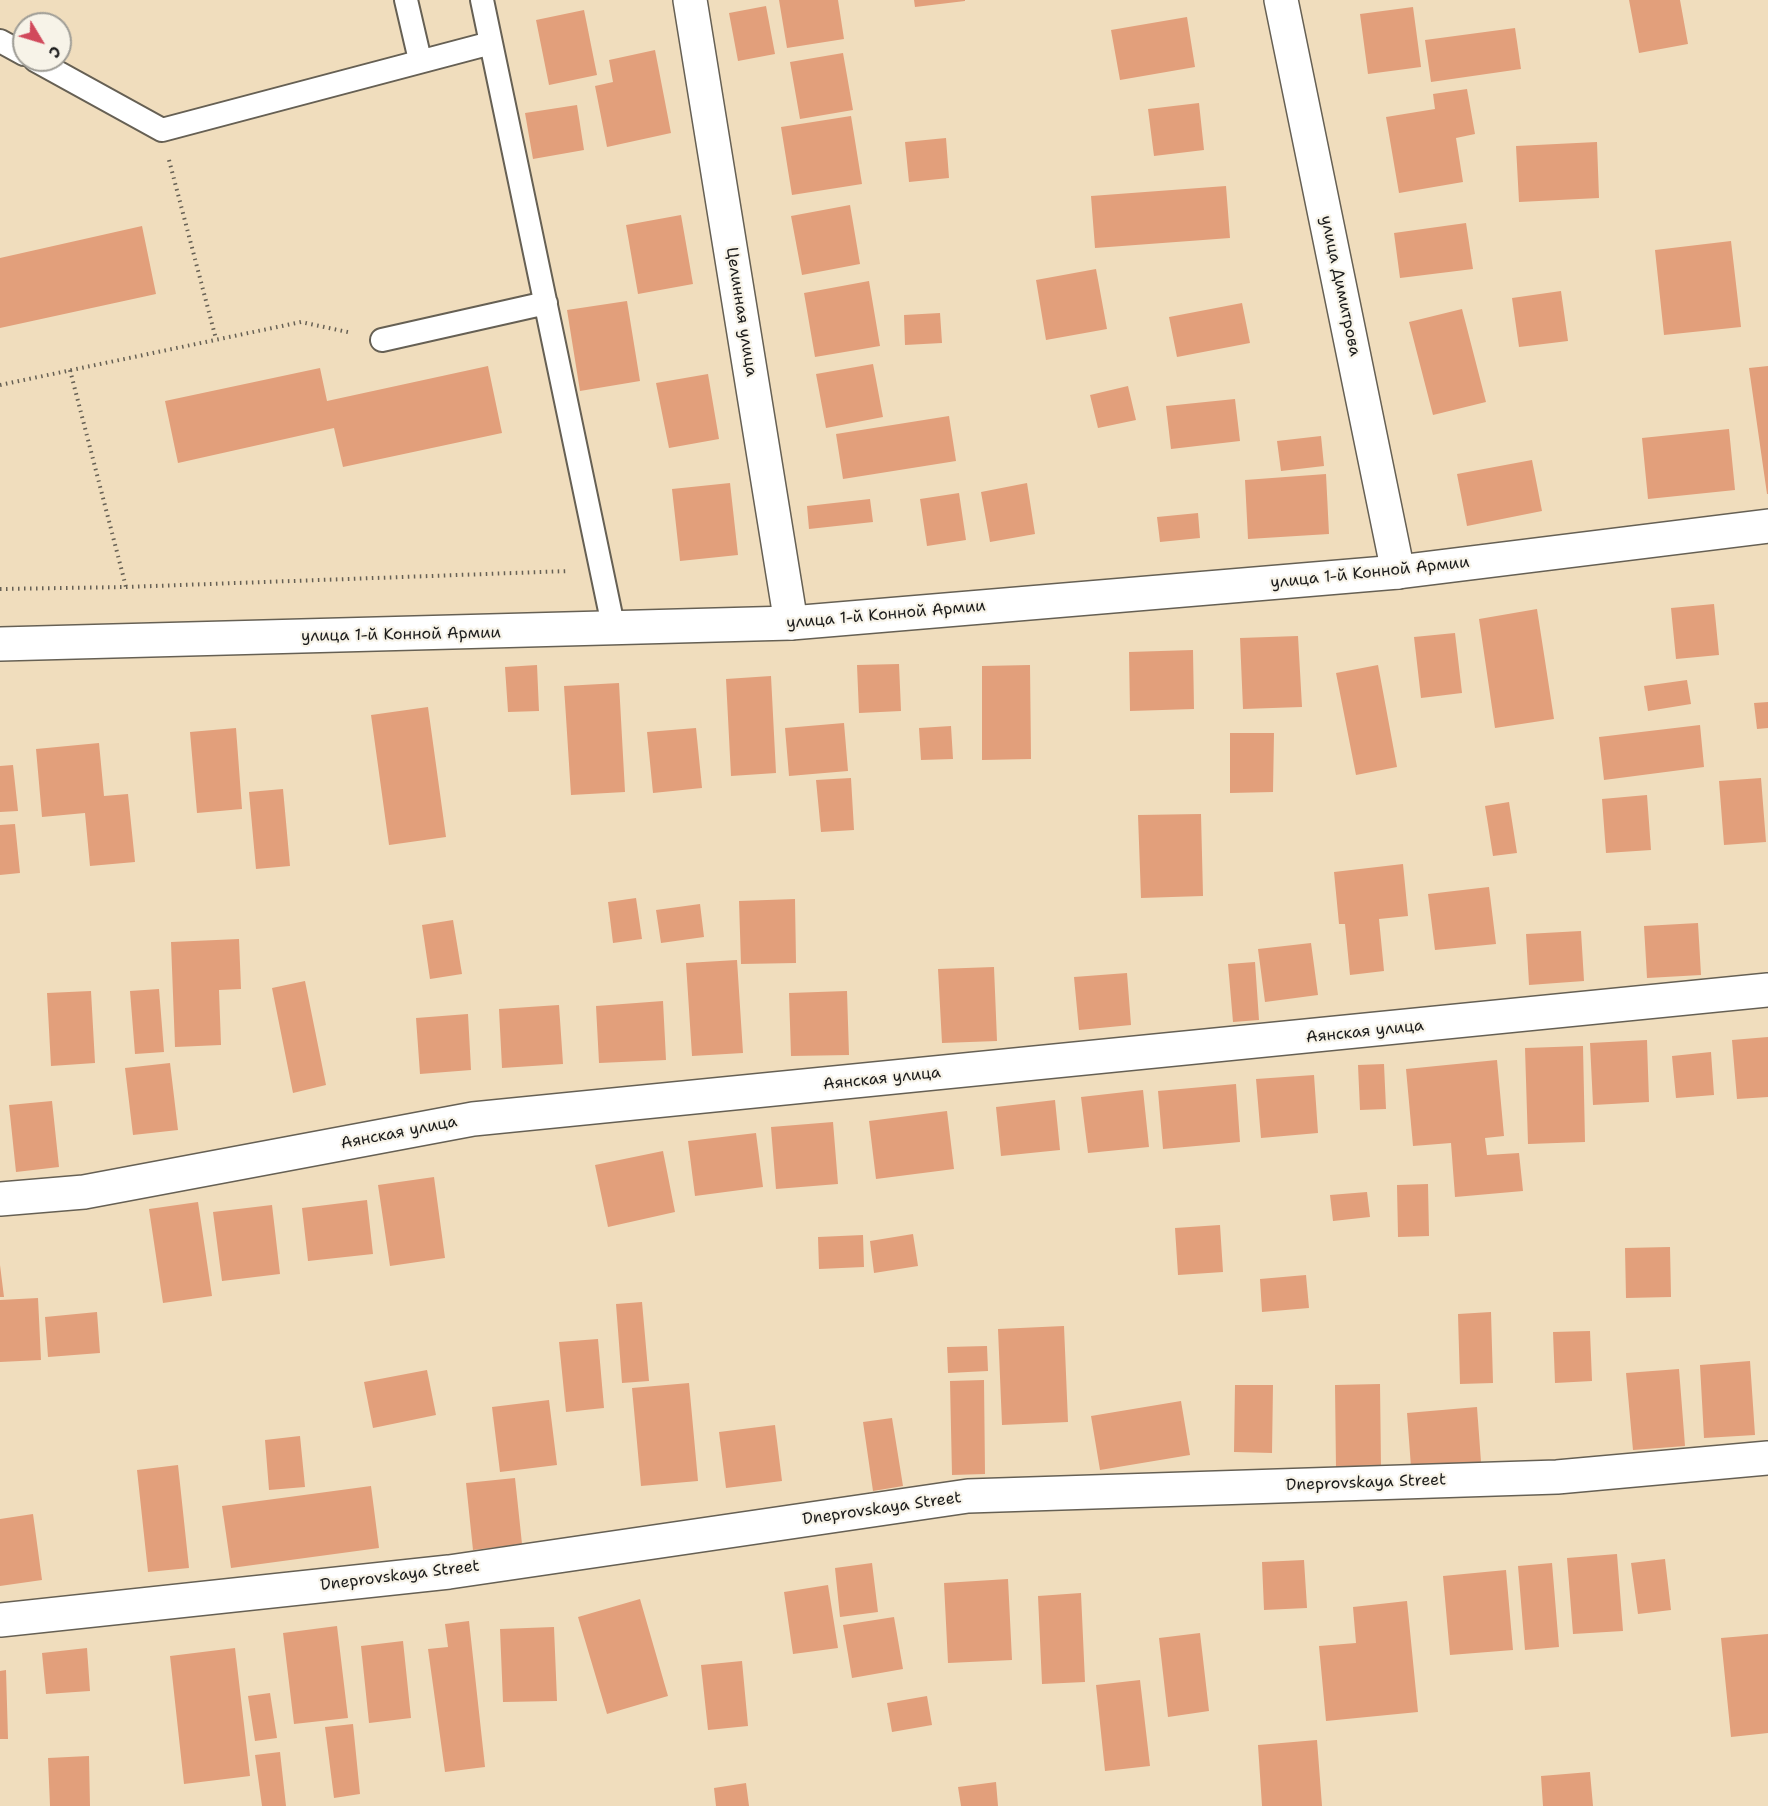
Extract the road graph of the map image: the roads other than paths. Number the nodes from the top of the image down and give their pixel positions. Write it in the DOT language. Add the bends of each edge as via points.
graph roads {
  1 [pos="406,0"];
  2 [pos="482,0"];
  3 [pos="690,0"];
  4 [pos="1281,0"];
  5 [pos="491,43"];
  6 [pos="420,60"];
  7 [pos="56,72"];
  8 [pos="546,303"];
  9 [pos="382,340"];
  10 [pos="1768,526"];
  11 [pos="1398,572"];
  12 [pos="791,623"];
  13 [pos="614,630"];
  14 [pos="0,644"];
  15 [pos="1768,990"];
  16 [pos="0,1199"];
  17 [pos="1768,1458"];
  18 [pos="0,1620"];
  1 -- 6 [label="lane"];
  2 -- 5 [label="lane"];
  3 -- 12 [label="street, Целинная улица"];
  4 -- 11 [label="street, улица Димитрова"];
  5 -- 6 [label="lane"];
  5 -- 8 [label="lane"];
  6 -- 7 [label="lane" via="162,130"];
  8 -- 9 [label="lane"];
  8 -- 13 [label="lane"];
  10 -- 11 [label="street, улица 1-й Конной Армии"];
  11 -- 12 [label="street, улица 1-й Конной Армии"];
  12 -- 13 [label="street, улица 1-й Конной Армии"];
  13 -- 14 [label="street, улица 1-й Конной Армии"];
  15 -- 16 [label="street, Аянская улица" via="473,1119 84,1192"];
  17 -- 18 [label="street, Dneprovskaya Street" via="1557,1477 968,1496 449,1572"];
}
